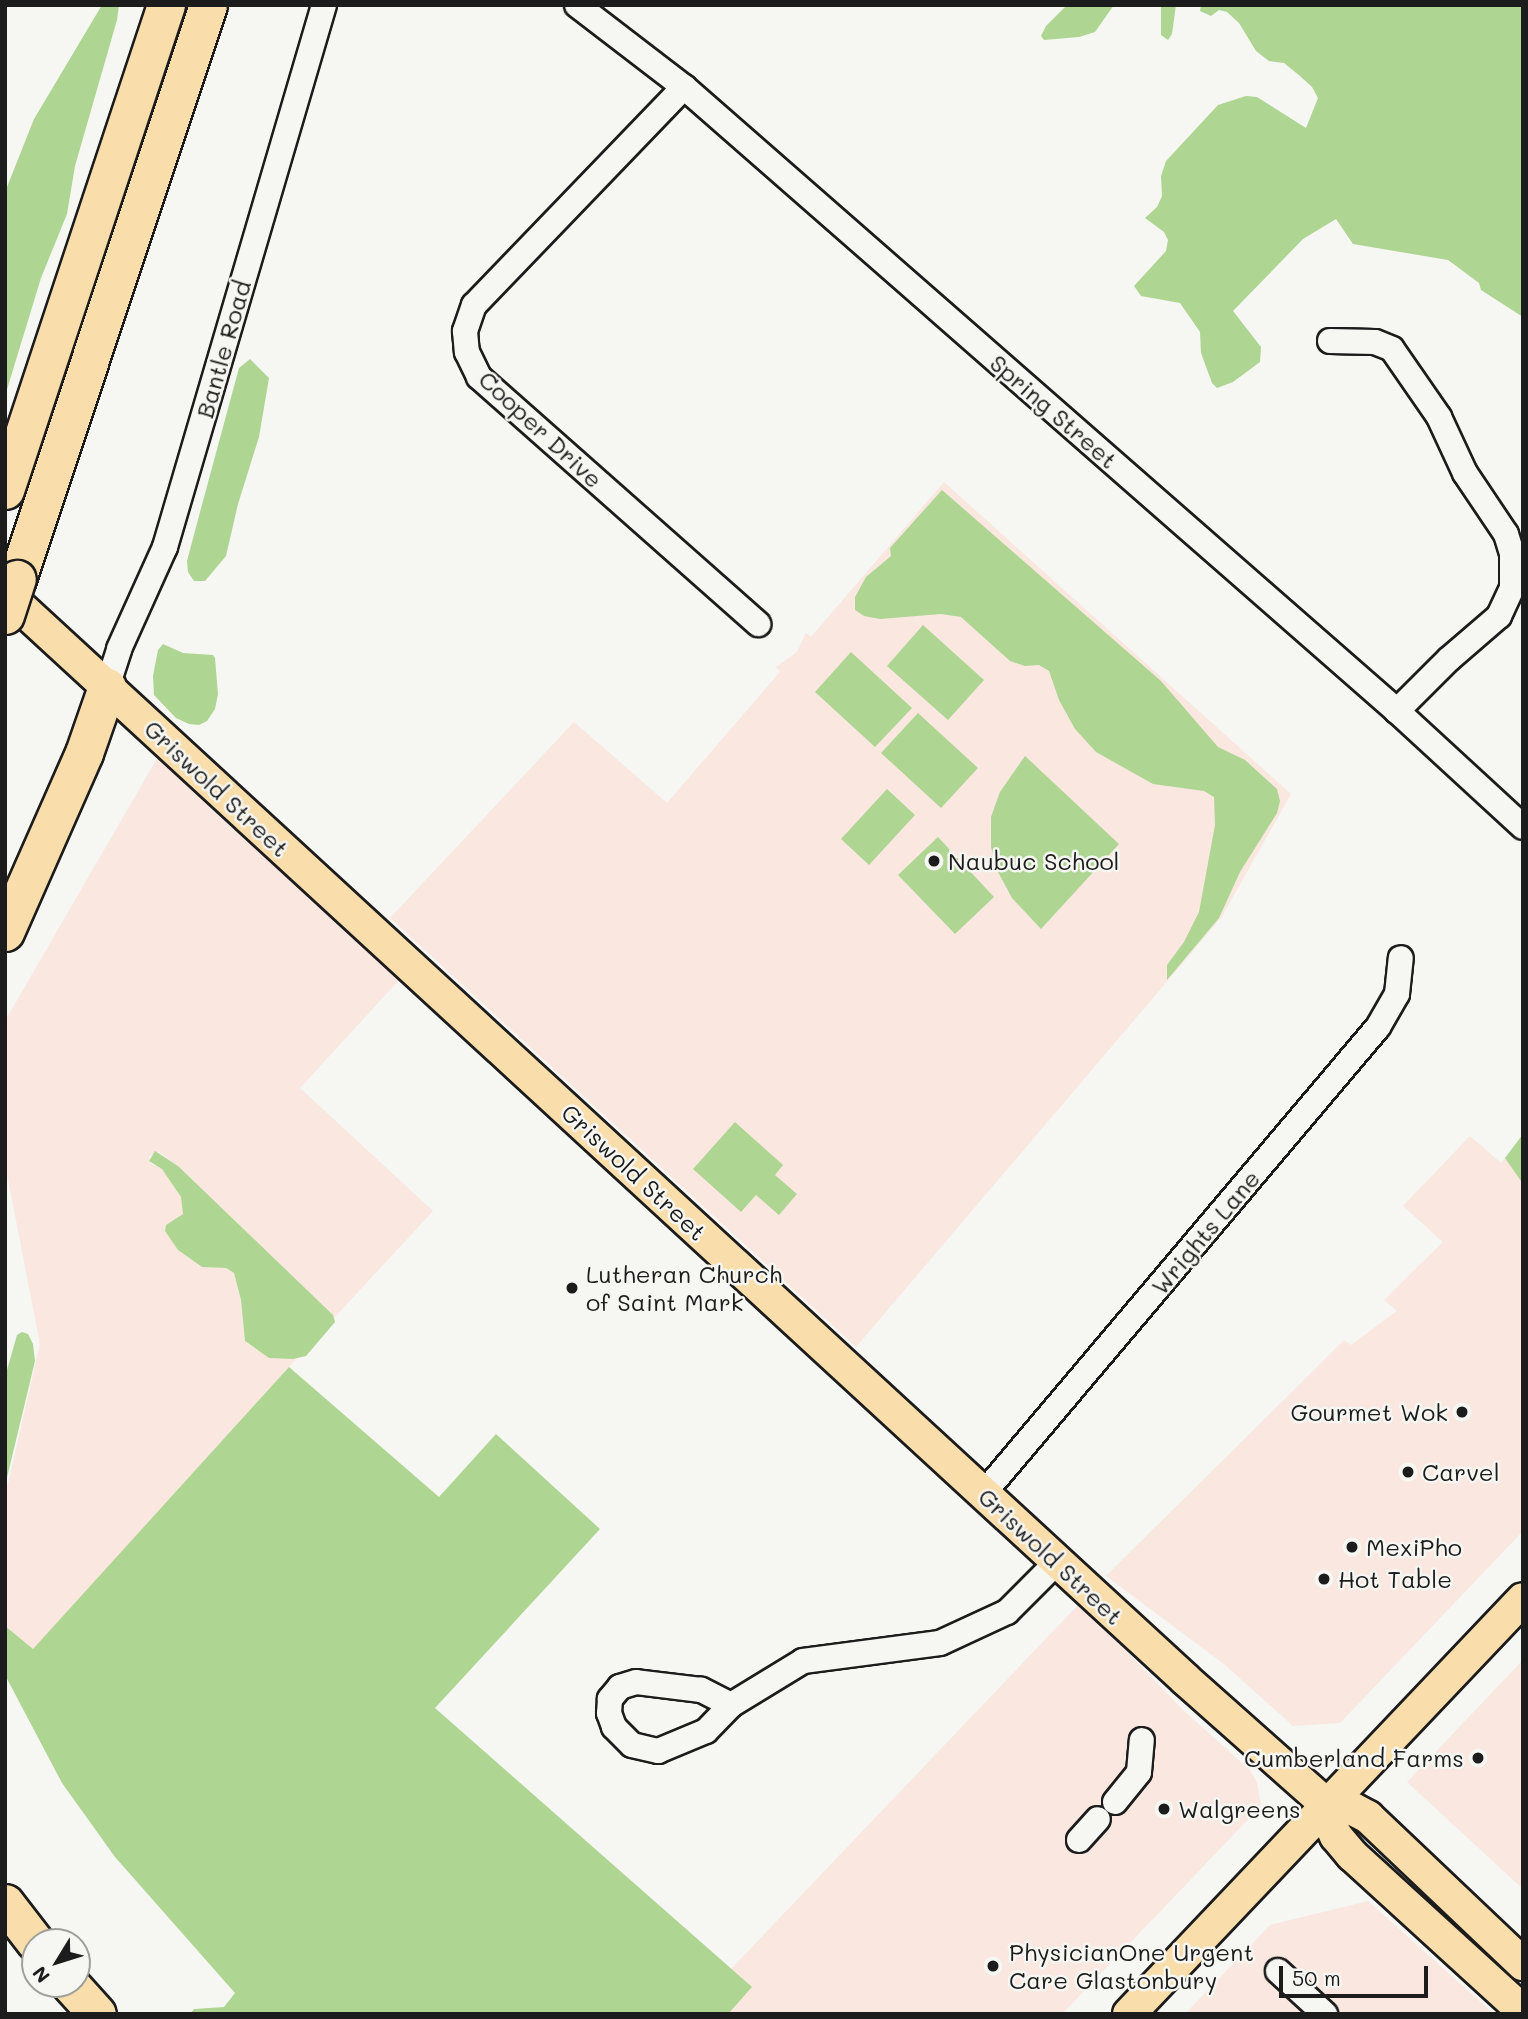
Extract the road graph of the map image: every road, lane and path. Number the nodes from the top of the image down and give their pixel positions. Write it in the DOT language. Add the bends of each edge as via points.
graph roads {
  1 [pos="166,5"];
  2 [pos="208,5"];
  3 [pos="324,5"];
  4 [pos="577,5"];
  5 [pos="603,13"];
  6 [pos="684,87"];
  7 [pos="1331,341"];
  8 [pos="5,490"];
  9 [pos="11,586"];
  10 [pos="5,615"];
  11 [pos="758,624"];
  12 [pos="107,687"];
  13 [pos="1397,711"];
  14 [pos="1523,827"];
  15 [pos="5,932"];
  16 [pos="1401,958"];
  17 [pos="984,1493"];
  18 [pos="1058,1562"];
  19 [pos="1523,1598"];
  20 [pos="731,1705"];
  21 [pos="1142,1740"];
  22 [pos="1327,1805"];
  23 [pos="1079,1840"];
  24 [pos="5,1903"];
  25 [pos="24,1928"];
  26 [pos="1523,1964"];
  27 [pos="1278,1971"];
  28 [pos="83,1998"];
  29 [pos="1523,2011"];
  30 [pos="97,2014"];
  31 [pos="1129,2014"];
  32 [pos="1325,2014"];
  1 -- 8 [label="highway"];
  2 -- 9 [label="highway"];
  3 -- 12 [label="street, Bantle Road" via="169,535"];
  4 -- 5 [label="street, Spring Street"];
  5 -- 6 [label="street, Spring Street"];
  6 -- 11 [label="street, Cooper Drive" via="474,305 464,331 467,352 479,377"];
  6 -- 13 [label="street, Spring Street"];
  7 -- 13 [label="street" via="1375,342 1392,349 1438,417 1465,473 1506,534 1512,554 1512,587 1499,616"];
  9 -- 10 [label="highway, bridge"];
  9 -- 12 [label="main road, Griswold Street"];
  12 -- 15 [label="highway" via="84,753"];
  12 -- 17 [label="main road, Griswold Street"];
  13 -- 14 [label="street, Spring Street"];
  16 -- 17 [label="street, Wrights Lane" via="1397,993 1378,1027"];
  17 -- 18 [label="main road, Griswold Street"];
  18 -- 20 [label="street" via="1007,1612 940,1643 803,1661"];
  18 -- 22 [label="main road, Griswold Street"];
  19 -- 22 [label="main road"];
  21 -- 23 [label="street" via="1139,1772"];
  22 -- 26 [label="main road" via="1368,1817"];
  22 -- 29 [label="main road" via="1336,1836 1352,1855"];
  22 -- 31 [label="main road"];
  24 -- 25 [label="highway"];
  27 -- 32 [label="street"];
  28 -- 30 [label="highway"];
}
